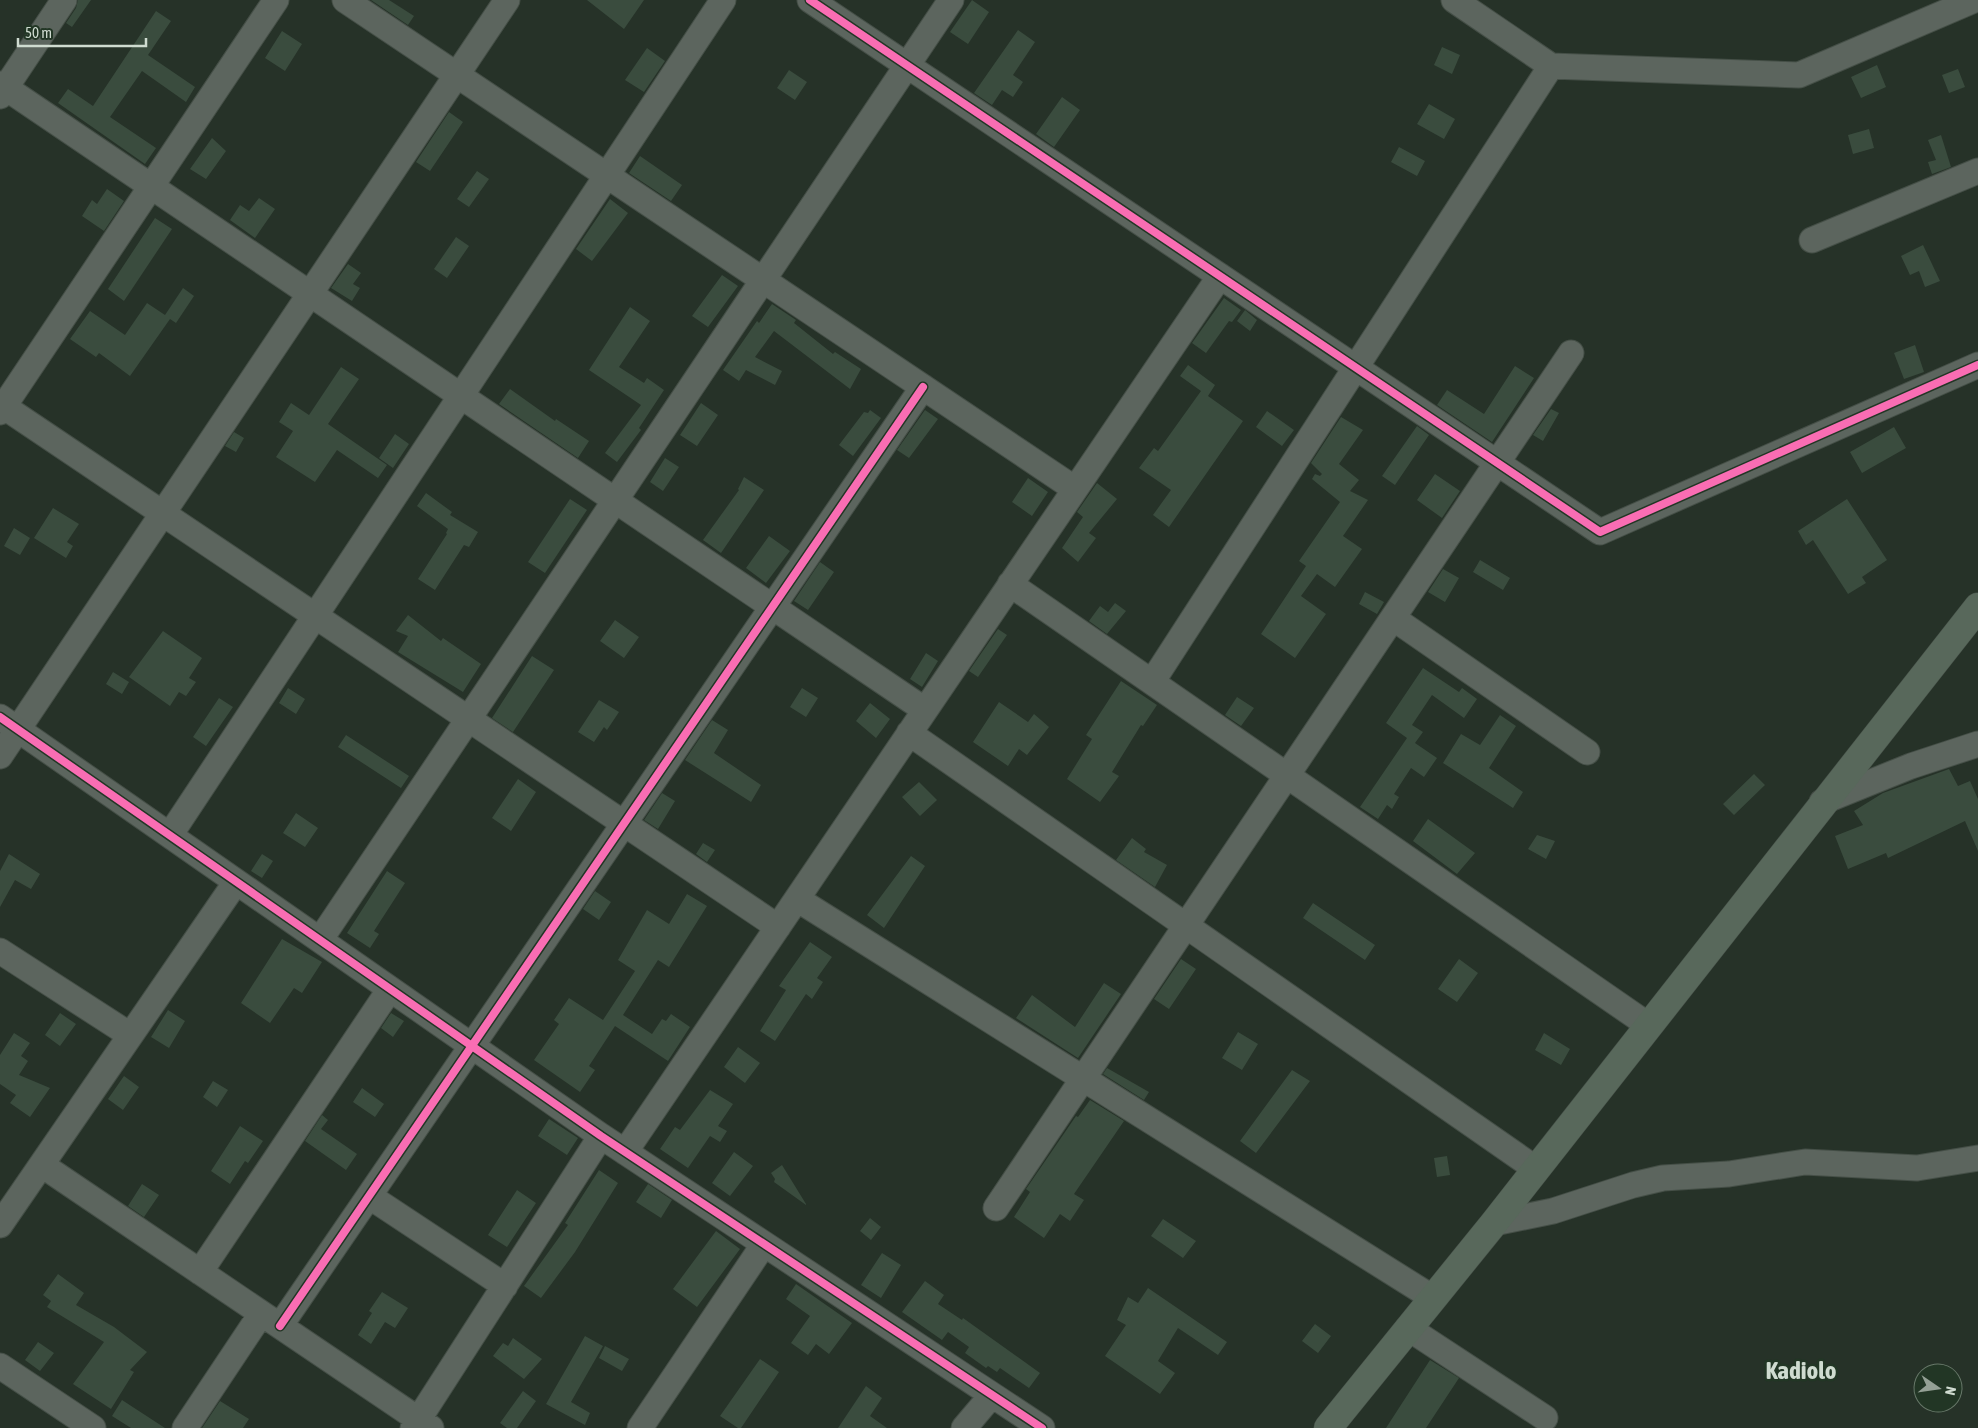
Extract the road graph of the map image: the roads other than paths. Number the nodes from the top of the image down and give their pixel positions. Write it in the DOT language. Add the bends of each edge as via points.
graph roads {
  1 [pos="64,0"];
  2 [pos="276,0"];
  3 [pos="345,0"];
  4 [pos="507,0"];
  5 [pos="723,0"];
  6 [pos="810,0"];
  7 [pos="951,0"];
  8 [pos="1454,0"];
  9 [pos="1974,0"];
  10 [pos="907,65"];
  11 [pos="1551,66"];
  12 [pos="457,75"];
  13 [pos="2,89"];
  14 [pos="1978,171"];
  15 [pos="607,176"];
  16 [pos="151,186"];
  17 [pos="1812,240"];
  18 [pos="1220,276"];
  19 [pos="763,280"];
  20 [pos="310,294"];
  21 [pos="1572,353"];
  22 [pos="1978,365"];
  23 [pos="1356,367"];
  24 [pos="923,387"];
  25 [pos="461,396"];
  26 [pos="1,407"];
  27 [pos="1498,463"];
  28 [pos="1075,489"];
  29 [pos="615,500"];
  30 [pos="163,513"];
  31 [pos="1010,584"];
  32 [pos="772,607"];
  33 [pos="1978,607"];
  34 [pos="315,616"];
  35 [pos="1394,618"];
  36 [pos="1152,682"];
  37 [pos="925,710"];
  38 [pos="469,719"];
  39 [pos="9,723"];
  40 [pos="909,733"];
  41 [pos="1978,744"];
  42 [pos="1587,752"];
  43 [pos="0,756"];
  44 [pos="1287,776"];
  45 [pos="1822,802"];
  46 [pos="624,823"];
  47 [pos="170,835"];
  48 [pos="236,882"];
  49 [pos="797,899"];
  50 [pos="1186,926"];
  51 [pos="778,927"];
  52 [pos="320,940"];
  53 [pos="0,952"];
  54 [pos="390,989"];
  55 [pos="1648,1025"];
  56 [pos="130,1036"];
  57 [pos="472,1046"];
  58 [pos="1084,1079"];
  59 [pos="601,1136"];
  60 [pos="625,1152"];
  61 [pos="1978,1158"];
  62 [pos="42,1165"];
  63 [pos="1536,1169"];
  64 [pos="369,1196"];
  65 [pos="996,1208"];
  66 [pos="1494,1222"];
  67 [pos="0,1225"];
  68 [pos="764,1244"];
  69 [pos="200,1272"];
  70 [pos="505,1286"];
  71 [pos="1433,1298"];
  72 [pos="271,1320"];
  73 [pos="1408,1328"];
  74 [pos="0,1366"];
  75 [pos="992,1395"];
  76 [pos="1545,1418"];
  77 [pos="421,1425"];
  78 [pos="93,1428"];
  79 [pos="185,1428"];
  80 [pos="640,1428"];
  81 [pos="964,1428"];
  82 [pos="1042,1428"];
  83 [pos="1328,1428"];
  1 -- 13 [label="street"];
  2 -- 16 [label="street"];
  3 -- 12 [label="street"];
  4 -- 12 [label="street"];
  5 -- 15 [label="street"];
  6 -- 10 [label="street"];
  7 -- 10 [label="street"];
  8 -- 11 [label="street"];
  9 -- 11 [label="street" via="1799,75"];
  10 -- 18 [label="street"];
  10 -- 19 [label="street"];
  11 -- 23 [label="street"];
  12 -- 15 [label="street"];
  12 -- 20 [label="street"];
  13 -- 16 [label="street"];
  14 -- 17 [label="street"];
  15 -- 19 [label="street"];
  15 -- 25 [label="street"];
  16 -- 20 [label="street"];
  16 -- 26 [label="street"];
  18 -- 23 [label="street"];
  18 -- 28 [label="street"];
  19 -- 24 [label="street"];
  19 -- 29 [label="street"];
  20 -- 25 [label="street"];
  20 -- 30 [label="street"];
  21 -- 27 [label="street"];
  22 -- 27 [label="street" via="1600,532"];
  23 -- 27 [label="street"];
  23 -- 36 [label="street"];
  24 -- 28 [label="street"];
  24 -- 32 [label="street"];
  25 -- 29 [label="street"];
  25 -- 34 [label="street"];
  26 -- 30 [label="street"];
  27 -- 35 [label="street"];
  28 -- 31 [label="street"];
  29 -- 32 [label="street"];
  29 -- 38 [label="street"];
  30 -- 34 [label="street"];
  30 -- 39 [label="street"];
  31 -- 36 [label="street"];
  31 -- 37 [label="street"];
  32 -- 37 [label="street"];
  32 -- 46 [label="street"];
  33 -- 45 [label="main road"];
  34 -- 38 [label="street"];
  34 -- 47 [label="street"];
  35 -- 42 [label="street"];
  35 -- 44 [label="street"];
  36 -- 44 [label="street"];
  37 -- 40 [label="street"];
  38 -- 46 [label="street"];
  38 -- 52 [label="street"];
  39 -- 43 [label="street"];
  39 -- 47 [label="street"];
  40 -- 49 [label="street"];
  40 -- 50 [label="street"];
  41 -- 45 [label="street"];
  44 -- 50 [label="street"];
  44 -- 55 [label="street"];
  45 -- 55 [label="main road"];
  46 -- 51 [label="street"];
  46 -- 57 [label="street"];
  47 -- 48 [label="street"];
  48 -- 52 [label="street"];
  48 -- 56 [label="street"];
  49 -- 51 [label="street"];
  49 -- 58 [label="street"];
  50 -- 58 [label="street"];
  50 -- 63 [label="street"];
  51 -- 60 [label="street"];
  52 -- 54 [label="street"];
  53 -- 56 [label="street"];
  54 -- 57 [label="street"];
  54 -- 69 [label="street"];
  55 -- 63 [label="main road"];
  56 -- 62 [label="street"];
  57 -- 59 [label="street"];
  57 -- 64 [label="street"];
  58 -- 65 [label="street"];
  58 -- 71 [label="street"];
  59 -- 60 [label="street"];
  59 -- 70 [label="street"];
  60 -- 68 [label="street"];
  61 -- 66 [label="street" via="1917,1168 1805,1162 1729,1174 1663,1178 1553,1210"];
  62 -- 67 [label="street"];
  62 -- 69 [label="street"];
  63 -- 66 [label="main road"];
  64 -- 70 [label="street"];
  64 -- 72 [label="street"];
  66 -- 71 [label="main road"];
  68 -- 75 [label="street"];
  68 -- 80 [label="street"];
  69 -- 72 [label="street"];
  70 -- 77 [label="street"];
  71 -- 73 [label="main road"];
  72 -- 77 [label="street"];
  72 -- 79 [label="street"];
  73 -- 76 [label="street"];
  73 -- 83 [label="main road"];
  74 -- 78 [label="street"];
  75 -- 81 [label="street"];
  75 -- 82 [label="street"];
}
